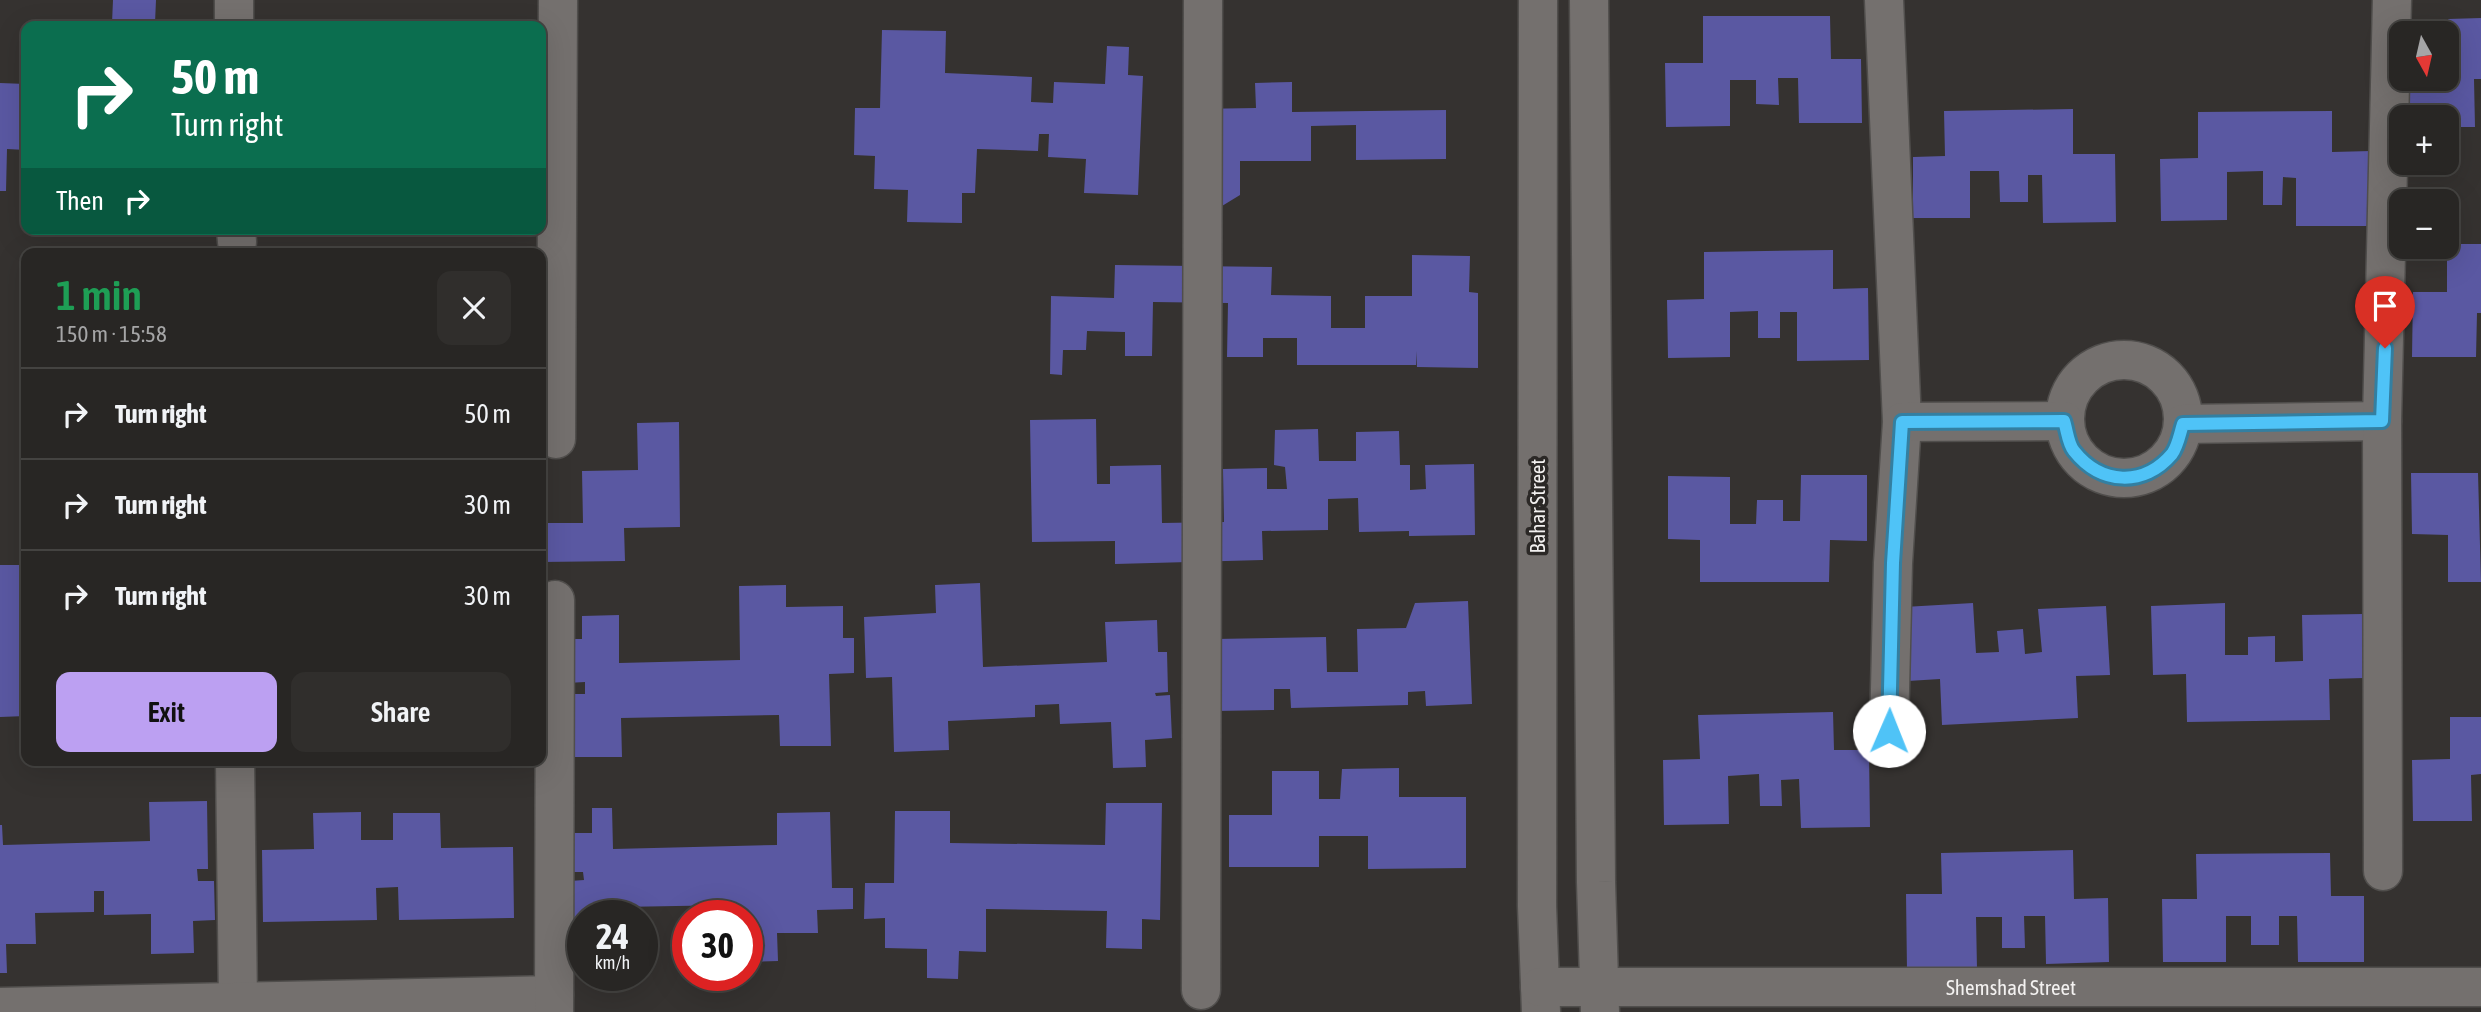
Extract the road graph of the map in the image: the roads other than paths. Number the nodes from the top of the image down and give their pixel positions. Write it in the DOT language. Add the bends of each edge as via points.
graph roads {
  1 [pos="234,0"];
  2 [pos="558,0"];
  3 [pos="1203,0"];
  4 [pos="1538,0"];
  5 [pos="1589,0"];
  6 [pos="1884,0"];
  7 [pos="2392,0"];
  8 [pos="234,21"];
  9 [pos="2064,421"];
  10 [pos="2382,421"];
  11 [pos="1902,422"];
  12 [pos="2183,424"];
  13 [pos="556,439"];
  14 [pos="555,600"];
  15 [pos="1889,731"];
  16 [pos="235,766"];
  17 [pos="2384,871"];
  18 [pos="2481,988"];
  19 [pos="1201,990"];
  20 [pos="1600,999"];
  21 [pos="1541,1000"];
  22 [pos="239,1003"];
  23 [pos="554,1003"];
  24 [pos="0,1007"];
  1 -- 8 [label="street"];
  2 -- 13 [label="street"];
  3 -- 19 [label="street"];
  4 -- 21 [label="street, Bahar Street" via="1536,906"];
  5 -- 20 [label="street"];
  6 -- 11 [label="street"];
  7 -- 10 [label="street"];
  9 -- 11 [label="street"];
  9 -- 12 [label="street" via="2072,449 2094,471 2122,479 2152,472 2174,452"];
  9 -- 12 [label="street" via="2067,400 2077,381 2094,367 2114,360 2136,360 2172,383 2182,402"];
  10 -- 12 [label="street"];
  10 -- 17 [label="street"];
  11 -- 15 [label="street"];
  14 -- 23 [label="street"];
  16 -- 22 [label="street"];
  18 -- 20 [label="street, Shemshad Street"];
  20 -- 21 [label="street, Shemshad Street"];
  22 -- 23 [label="street"];
  22 -- 24 [label="street"];
}
